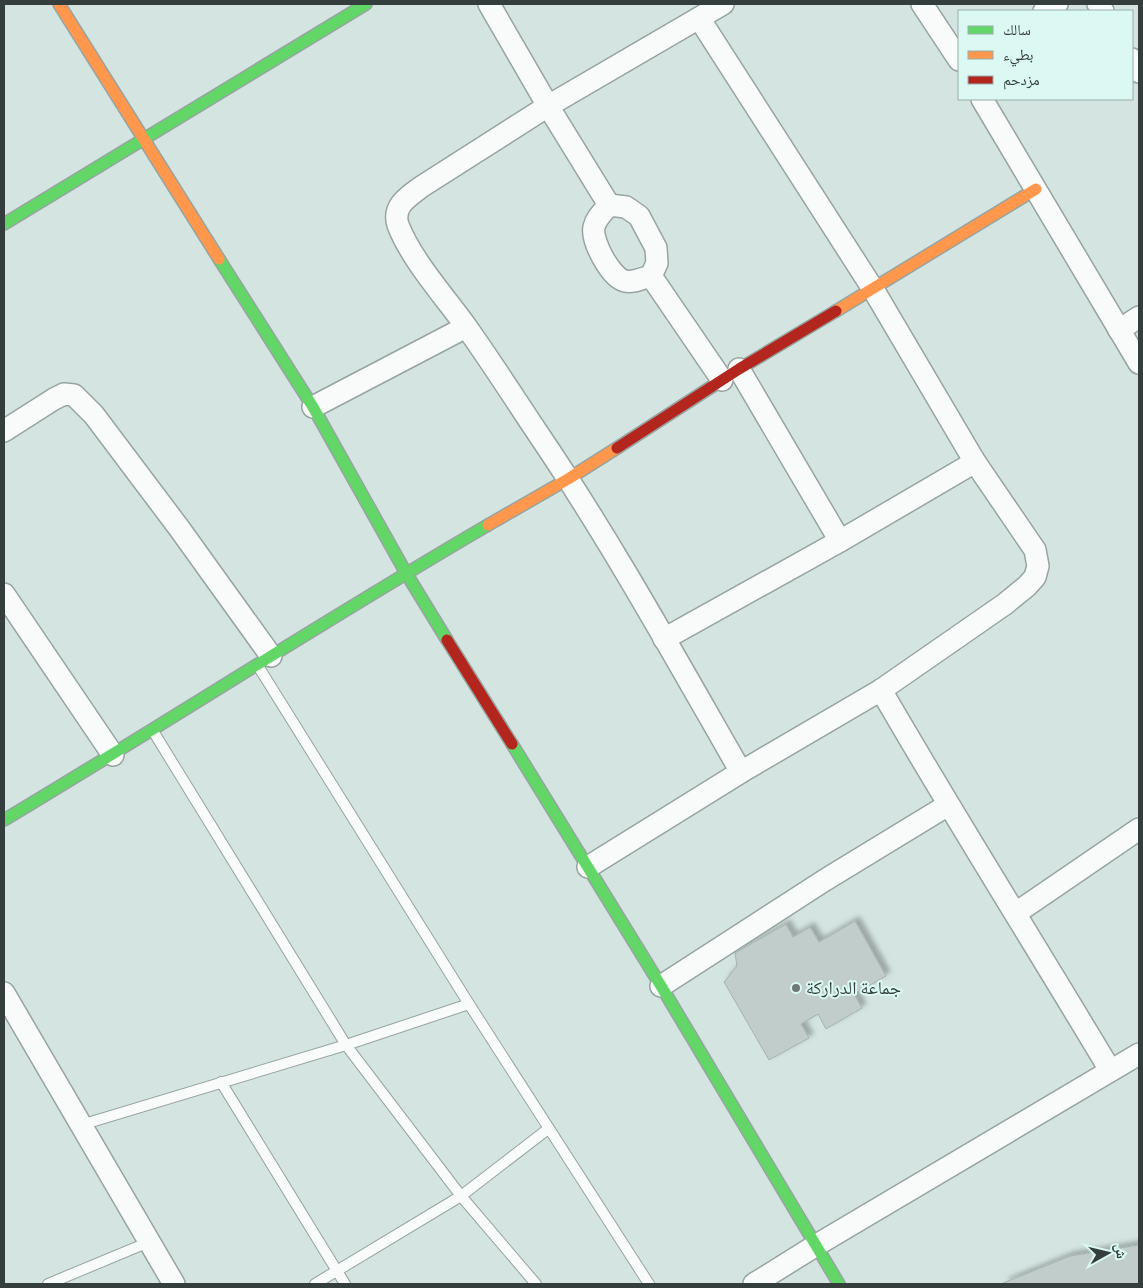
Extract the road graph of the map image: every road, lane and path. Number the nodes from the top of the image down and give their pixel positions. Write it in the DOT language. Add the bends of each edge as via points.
graph roads {
  1 [pos="59,4"];
  2 [pos="366,4"];
  3 [pos="489,4"];
  4 [pos="723,4"];
  5 [pos="922,4"];
  6 [pos="1057,4"];
  7 [pos="1046,10"];
  8 [pos="699,18"];
  9 [pos="958,58"];
  10 [pos="983,100"];
  11 [pos="548,106"];
  12 [pos="143,140"];
  13 [pos="1036,189"];
  14 [pos="609,205"];
  15 [pos="4,224"];
  16 [pos="651,276"];
  17 [pos="873,289"];
  18 [pos="1139,317"];
  19 [pos="466,327"];
  20 [pos="1119,330"];
  21 [pos="1139,363"];
  22 [pos="730,374"];
  23 [pos="313,407"];
  24 [pos="4,431"];
  25 [pos="975,462"];
  26 [pos="568,479"];
  27 [pos="840,541"];
  28 [pos="406,573"];
  29 [pos="4,594"];
  30 [pos="664,639"];
  31 [pos="265,661"];
  32 [pos="881,690"];
  33 [pos="153,730"];
  34 [pos="113,755"];
  35 [pos="741,772"];
  36 [pos="948,805"];
  37 [pos="4,820"];
  38 [pos="1139,829"];
  39 [pos="588,867"];
  40 [pos="1016,913"];
  41 [pos="661,986"];
  42 [pos="4,993"];
  43 [pos="469,1004"];
  44 [pos="346,1045"];
  45 [pos="1139,1054"];
  46 [pos="1110,1070"];
  47 [pos="221,1082"];
  48 [pos="81,1125"];
  49 [pos="548,1129"];
  50 [pos="461,1196"];
  51 [pos="149,1242"];
  52 [pos="814,1246"];
  53 [pos="336,1271"];
  54 [pos="48,1284"];
  55 [pos="174,1284"];
  56 [pos="315,1284"];
  57 [pos="345,1284"];
  58 [pos="536,1284"];
  59 [pos="649,1284"];
  60 [pos="754,1284"];
  61 [pos="839,1284"];
  1 -- 12 [label="street"];
  2 -- 12 [label="street"];
  3 -- 11 [label="street"];
  4 -- 8 [label="street"];
  5 -- 9 [label="street"];
  6 -- 7 [label="street"];
  8 -- 11 [label="street"];
  8 -- 17 [label="street"];
  10 -- 13 [label="street"];
  11 -- 14 [label="street"];
  11 -- 19 [label="street" via="421,187 402,202 397,211 398,224 413,253"];
  12 -- 15 [label="street"];
  12 -- 23 [label="street"];
  13 -- 17 [label="street"];
  13 -- 20 [label="street"];
  14 -- 16 [label="street" via="626,207 639,216 656,248 657,263"];
  14 -- 16 [label="street" via="596,220 593,238 611,271 627,282"];
  16 -- 22 [label="street"];
  17 -- 22 [label="street"];
  17 -- 25 [label="street"];
  18 -- 20 [label="street"];
  19 -- 23 [label="street"];
  19 -- 26 [label="street"];
  20 -- 21 [label="street"];
  22 -- 26 [label="street"];
  22 -- 27 [label="street"];
  23 -- 28 [label="street"];
  24 -- 31 [label="street" via="59,396 69,394 79,400 94,415 179,528"];
  25 -- 27 [label="street"];
  25 -- 32 [label="street" via="1034,550 1038,566 1035,578 1005,604"];
  26 -- 28 [label="street"];
  26 -- 30 [label="street"];
  27 -- 30 [label="street"];
  28 -- 31 [label="street"];
  28 -- 39 [label="street"];
  29 -- 34 [label="street"];
  30 -- 35 [label="street"];
  31 -- 33 [label="street"];
  31 -- 43 [label="lane"];
  32 -- 35 [label="street"];
  32 -- 36 [label="street"];
  33 -- 34 [label="street"];
  33 -- 44 [label="lane"];
  34 -- 37 [label="street"];
  35 -- 39 [label="street"];
  36 -- 40 [label="street"];
  36 -- 41 [label="street"];
  38 -- 40 [label="street"];
  39 -- 41 [label="street"];
  40 -- 46 [label="street"];
  41 -- 52 [label="street"];
  42 -- 48 [label="street"];
  43 -- 44 [label="lane"];
  43 -- 49 [label="lane"];
  44 -- 47 [label="lane"];
  44 -- 50 [label="lane"];
  45 -- 46 [label="street"];
  46 -- 52 [label="street"];
  47 -- 48 [label="lane"];
  47 -- 53 [label="lane"];
  48 -- 51 [label="street"];
  49 -- 50 [label="lane"];
  49 -- 59 [label="lane"];
  50 -- 53 [label="lane"];
  50 -- 58 [label="lane"];
  51 -- 54 [label="lane"];
  51 -- 55 [label="street"];
  52 -- 60 [label="street"];
  52 -- 61 [label="street"];
  53 -- 56 [label="lane"];
  53 -- 57 [label="lane"];
}
